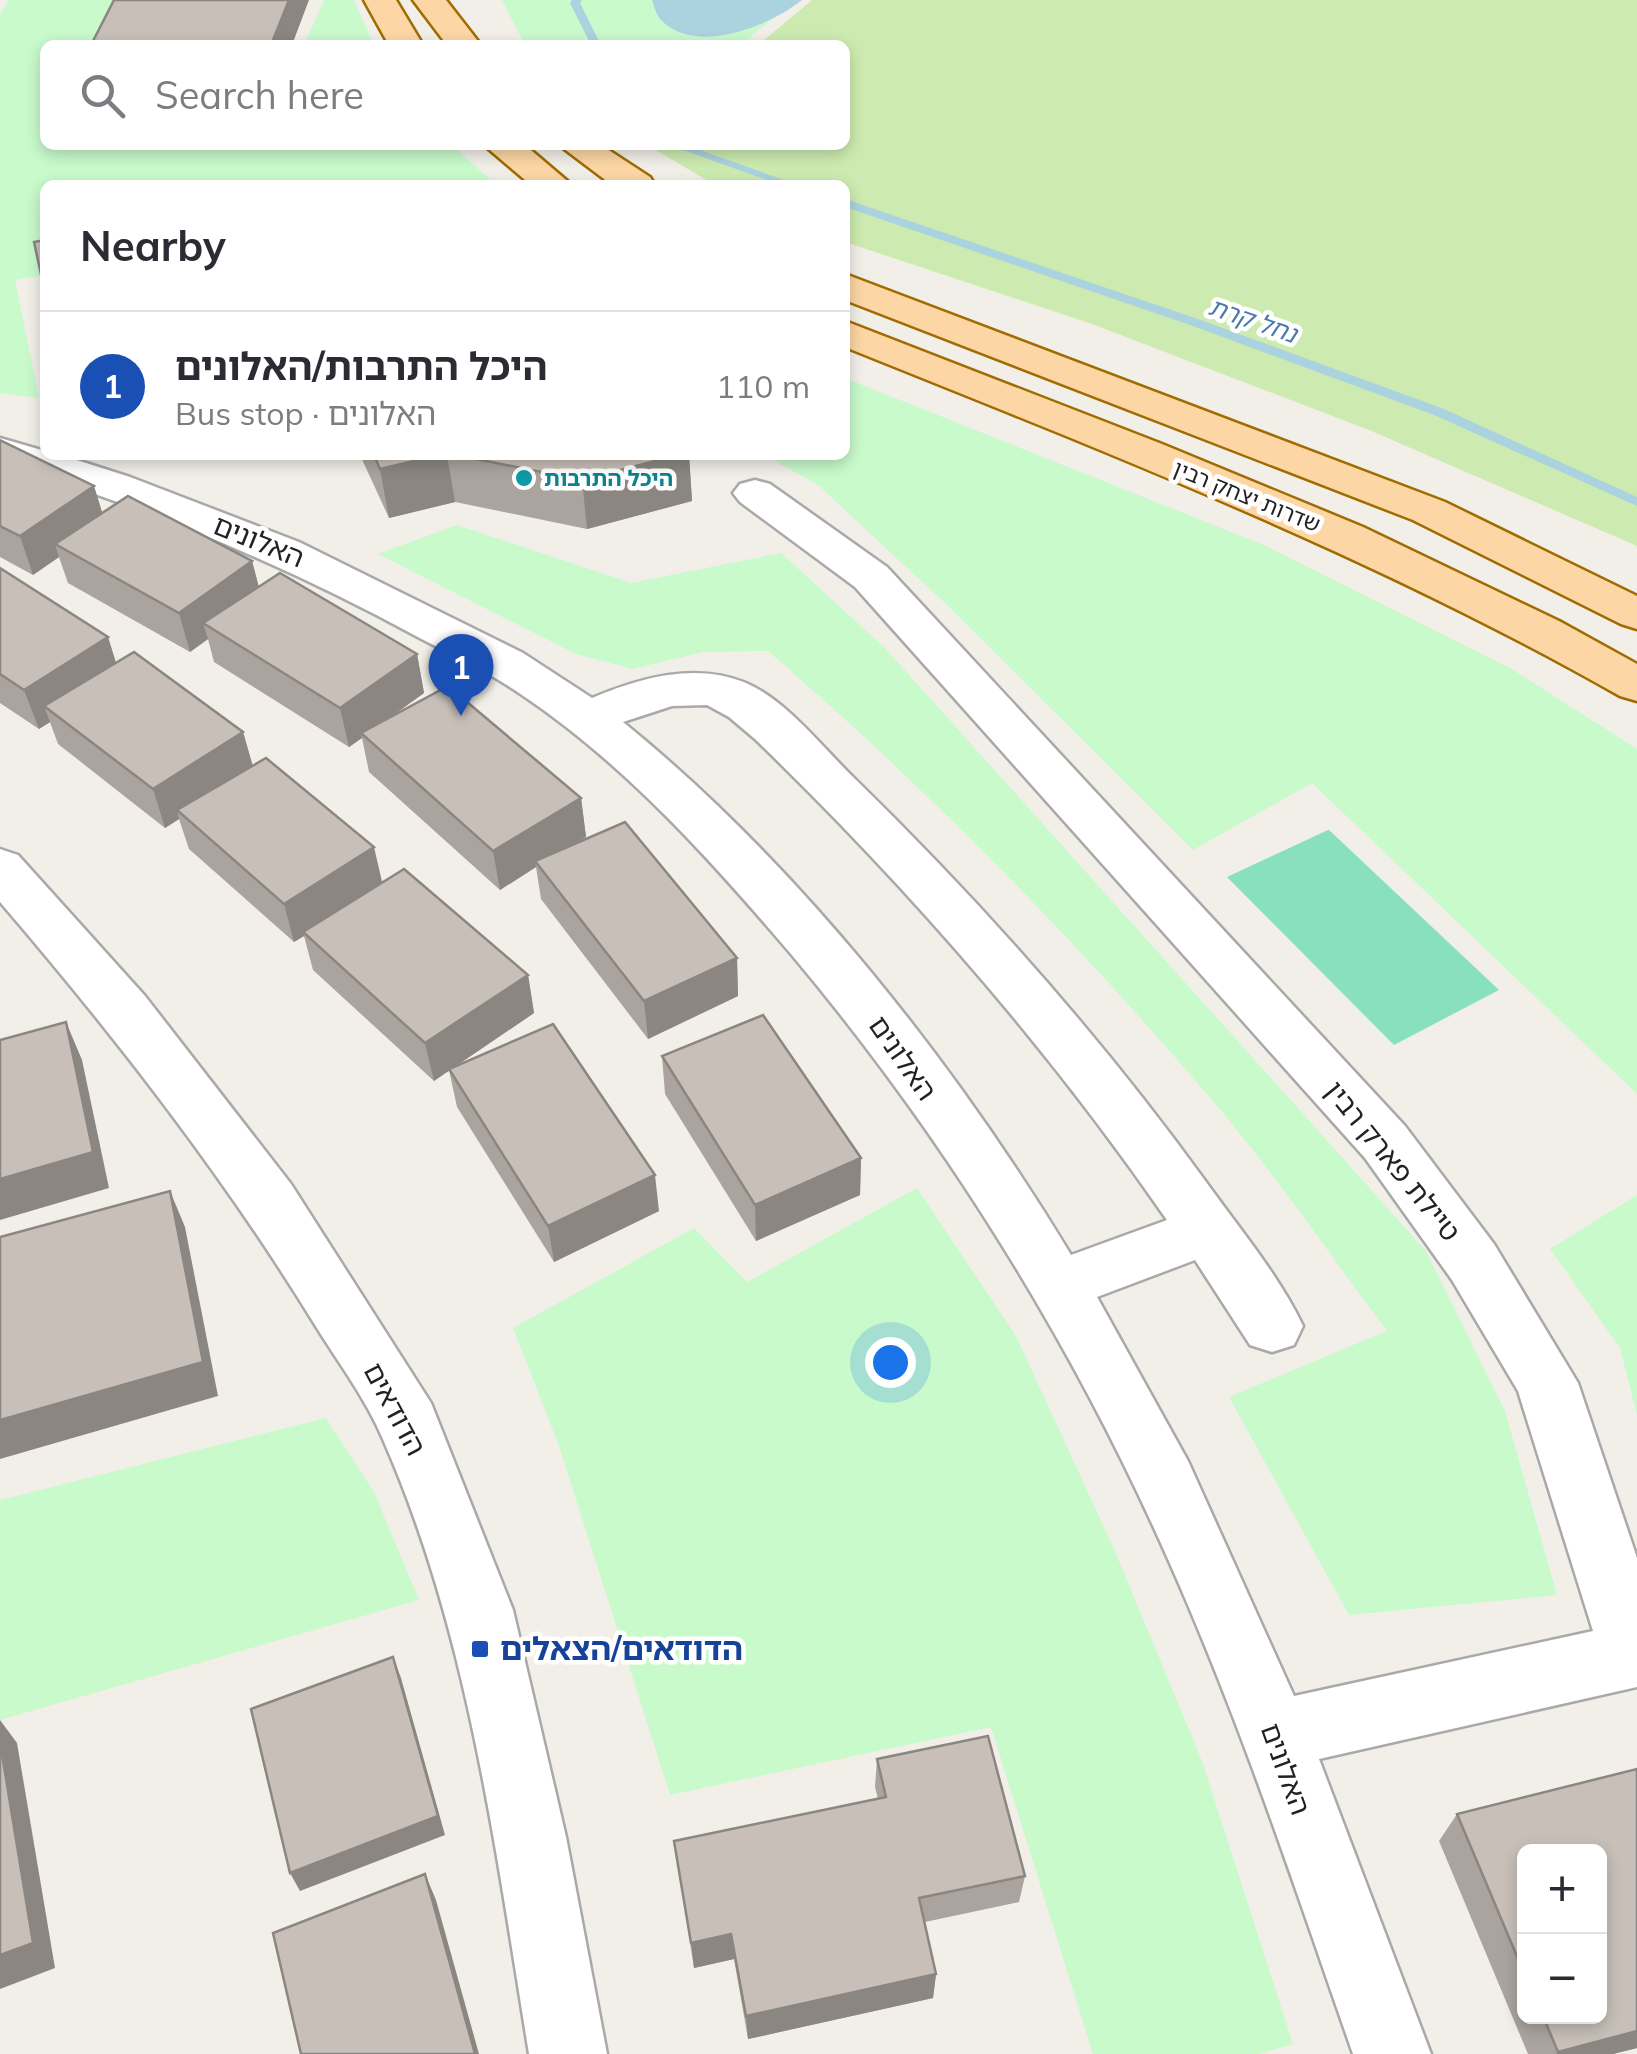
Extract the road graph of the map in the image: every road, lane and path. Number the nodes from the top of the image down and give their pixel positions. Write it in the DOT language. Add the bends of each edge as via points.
graph roads {
  1 [pos="380,0"];
  2 [pos="429,0"];
  3 [pos="403,40"];
  4 [pos="460,40"];
  5 [pos="508,150"];
  6 [pos="585,150"];
  7 [pos="548,180"];
  8 [pos="630,180"];
  9 [pos="850,288"];
  10 [pos="850,335"];
  11 [pos="0,451"];
  12 [pos="756,493"];
  13 [pos="1637,614"];
  14 [pos="1637,685"];
  15 [pos="587,719"];
  16 [pos="0,868"];
  17 [pos="1209,1230"];
  18 [pos="1059,1285"];
  19 [pos="1272,1326"];
  20 [pos="1636,1657"];
  21 [pos="1274,1735"];
  22 [pos="568,2054"];
  23 [pos="1392,2054"];
  1 -- 3 [label="main road"];
  2 -- 4 [label="main road"];
  5 -- 7 [label="main road"];
  6 -- 8 [label="main road"];
  9 -- 13 [label="main road, שדרות יצחק רבין" via="1429,511"];
  10 -- 14 [label="main road, שדרות יצחק רבין" via="1386,553"];
  11 -- 15 [label="street, האלונים" via="79,472 309,560 538,683"];
  12 -- 20 [label="street, טיילת פארק רבין" via="871,577 1384,1142 1473,1262 1547,1383"];
  15 -- 17 [label="street" via="636,696 694,687 729,693 900,850 1034,999"];
  15 -- 18 [label="street, האלונים" via="642,761 856,992"];
  16 -- 22 [label="street, הדודאים" via="126,1010 270,1202 409,1423 479,1610 530,1837"];
  17 -- 18 [label="street"];
  17 -- 19 [label="street"];
  18 -- 21 [label="street, האלונים" via="1166,1484"];
  20 -- 21 [label="street, טיילת פארק רבין"];
  21 -- 23 [label="street, האלונים"];
}
